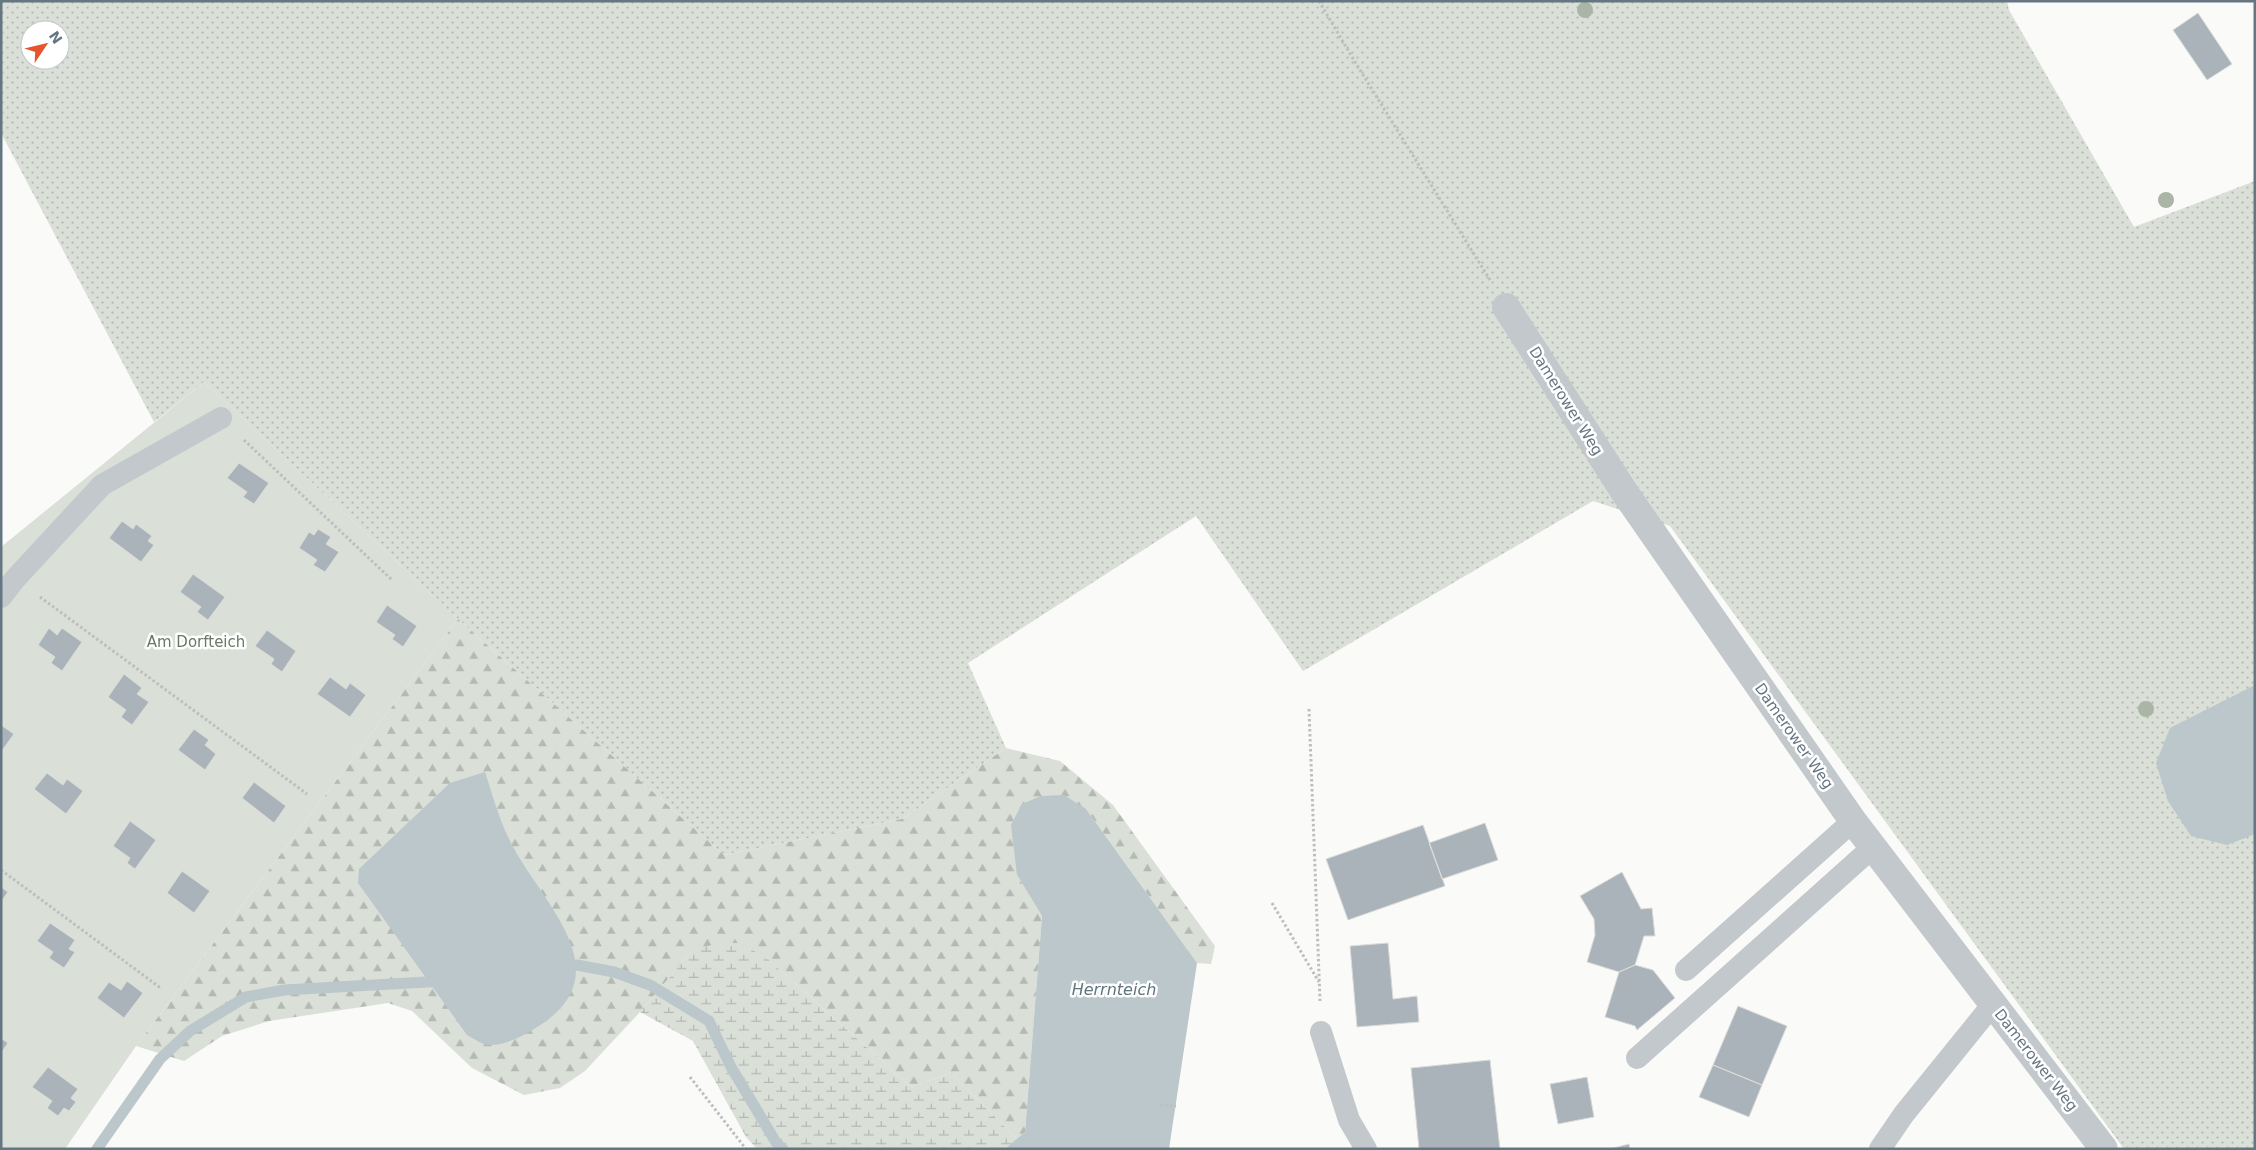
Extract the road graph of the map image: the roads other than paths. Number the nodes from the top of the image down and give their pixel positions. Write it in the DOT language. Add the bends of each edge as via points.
graph roads {
  1 [pos="1506,307"];
  2 [pos="222,418"];
  3 [pos="1,597"];
  4 [pos="1853,821"];
  5 [pos="1873,847"];
  6 [pos="1686,970"];
  7 [pos="1993,1004"];
  8 [pos="1321,1032"];
  9 [pos="1637,1058"];
  10 [pos="1366,1149"];
  11 [pos="1880,1149"];
  12 [pos="2104,1149"];
  1 -- 4 [label="street, Damerower Weg" via="1624,493"];
  2 -- 3 [label="lane" via="102,485"];
  4 -- 5 [label="street, Damerower Weg"];
  4 -- 6 [label="lane"];
  5 -- 7 [label="street, Damerower Weg"];
  5 -- 9 [label="lane"];
  7 -- 11 [label="lane" via="1904,1114"];
  7 -- 12 [label="street, Damerower Weg"];
  8 -- 10 [label="lane" via="1350,1120"];
}
